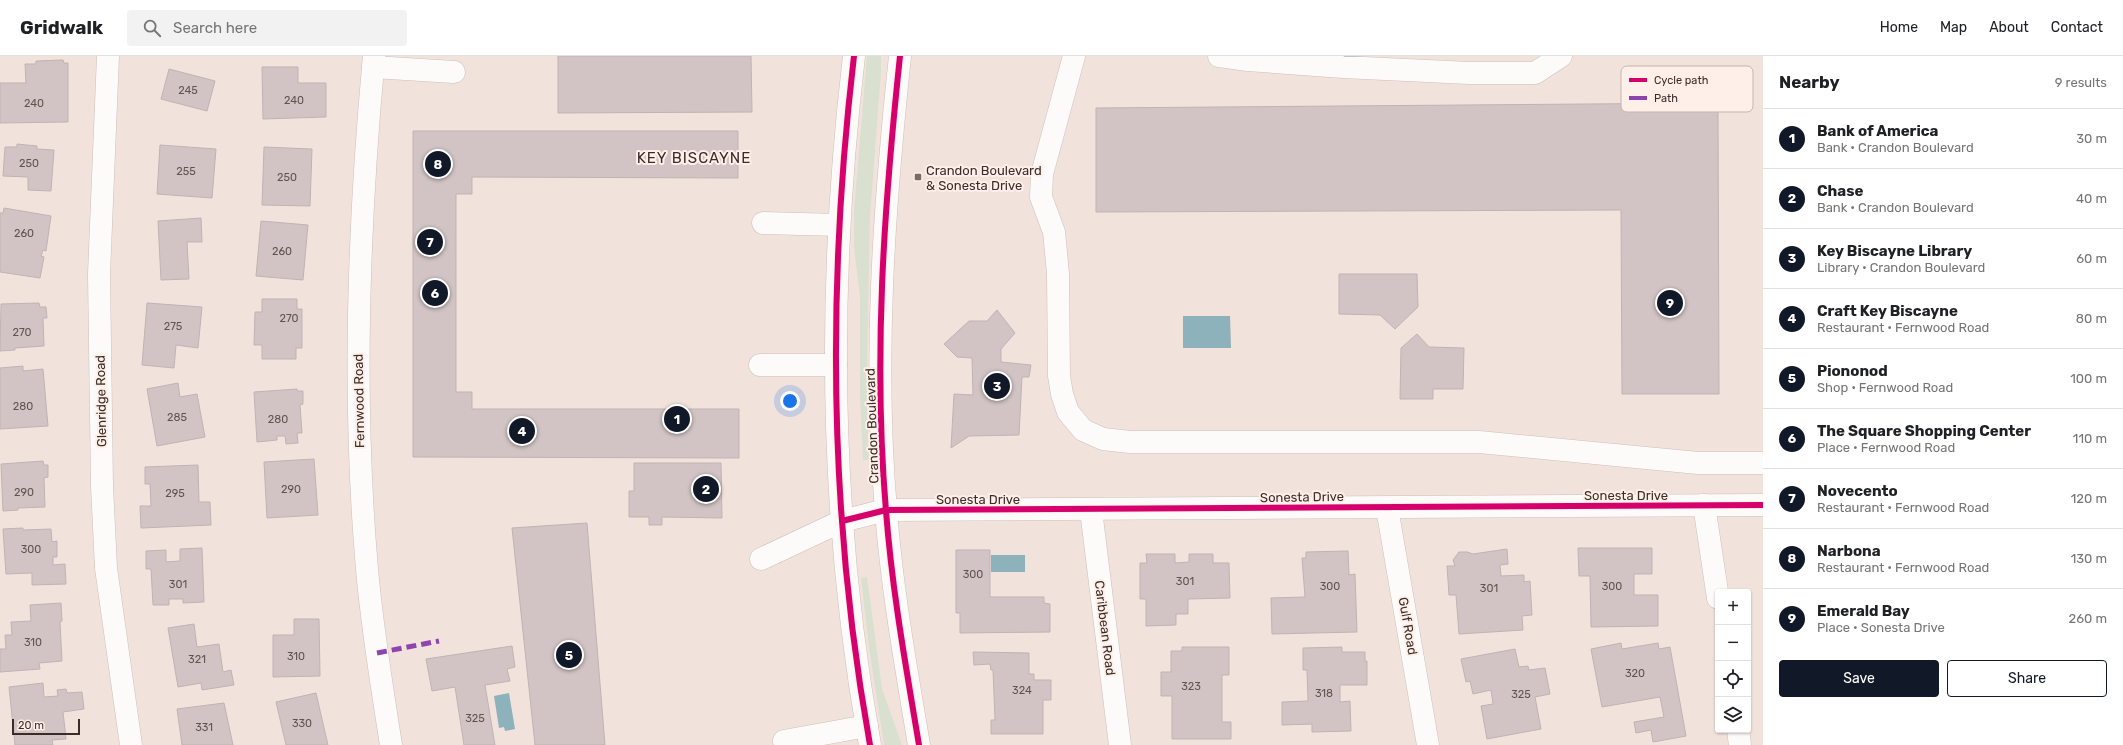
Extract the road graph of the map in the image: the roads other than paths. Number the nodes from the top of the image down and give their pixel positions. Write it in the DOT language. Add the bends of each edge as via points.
graph roads {
  1 [pos="108,56"];
  2 [pos="854,56"];
  3 [pos="900,56"];
  4 [pos="1074,56"];
  5 [pos="1219,56"];
  6 [pos="1561,56"];
  7 [pos="374,62"];
  8 [pos="454,72"];
  9 [pos="764,223"];
  10 [pos="839,225"];
  11 [pos="760,365"];
  12 [pos="836,365"];
  13 [pos="1763,463"];
  14 [pos="1763,505"];
  15 [pos="1704,506"];
  16 [pos="1387,508"];
  17 [pos="886,510"];
  18 [pos="1091,510"];
  19 [pos="842,521"];
  20 [pos="761,559"];
  21 [pos="1717,589"];
  22 [pos="1738,733"];
  23 [pos="869,735"];
  24 [pos="784,741"];
  25 [pos="132,745"];
  26 [pos="391,745"];
  27 [pos="919,745"];
  28 [pos="1120,745"];
  29 [pos="1428,745"];
  30 [pos="1740,745"];
  1 -- 25 [label="street, Glenridge Road" via="99,274 102,486 106,568"];
  2 -- 10 [label="street" via="846,123"];
  3 -- 17 [label="street, Crandon Boulevard" via="884,245 882,406"];
  4 -- 13 [label="street" via="1042,174 1041,197 1054,232 1058,273 1059,376 1062,394 1068,412 1083,430 1102,439 1130,442 1479,442 1698,463"];
  5 -- 6 [label="street" via="1343,67 1469,73 1535,73"];
  7 -- 8 [label="street"];
  7 -- 26 [label="street, Fernwood Road" via="360,234 359,402 367,569"];
  9 -- 10 [label="street"];
  10 -- 12 [label="street"];
  11 -- 12 [label="street"];
  12 -- 19 [label="street"];
  14 -- 15 [label="street, Sonesta Drive"];
  15 -- 16 [label="street, Sonesta Drive"];
  15 -- 21 [label="street"];
  16 -- 18 [label="street, Sonesta Drive"];
  16 -- 29 [label="street, Gulf Road"];
  17 -- 18 [label="street, Sonesta Drive"];
  17 -- 19 [label="street, Sonesta Drive"];
  17 -- 27 [label="street, Crandon Boulevard" via="899,625"];
  18 -- 28 [label="street, Caribbean Road"];
  19 -- 20 [label="street, Sonesta Drive"];
  19 -- 23 [label="street" via="848,585"];
  22 -- 30 [label="street"];
  23 -- 24 [label="street"];
}
